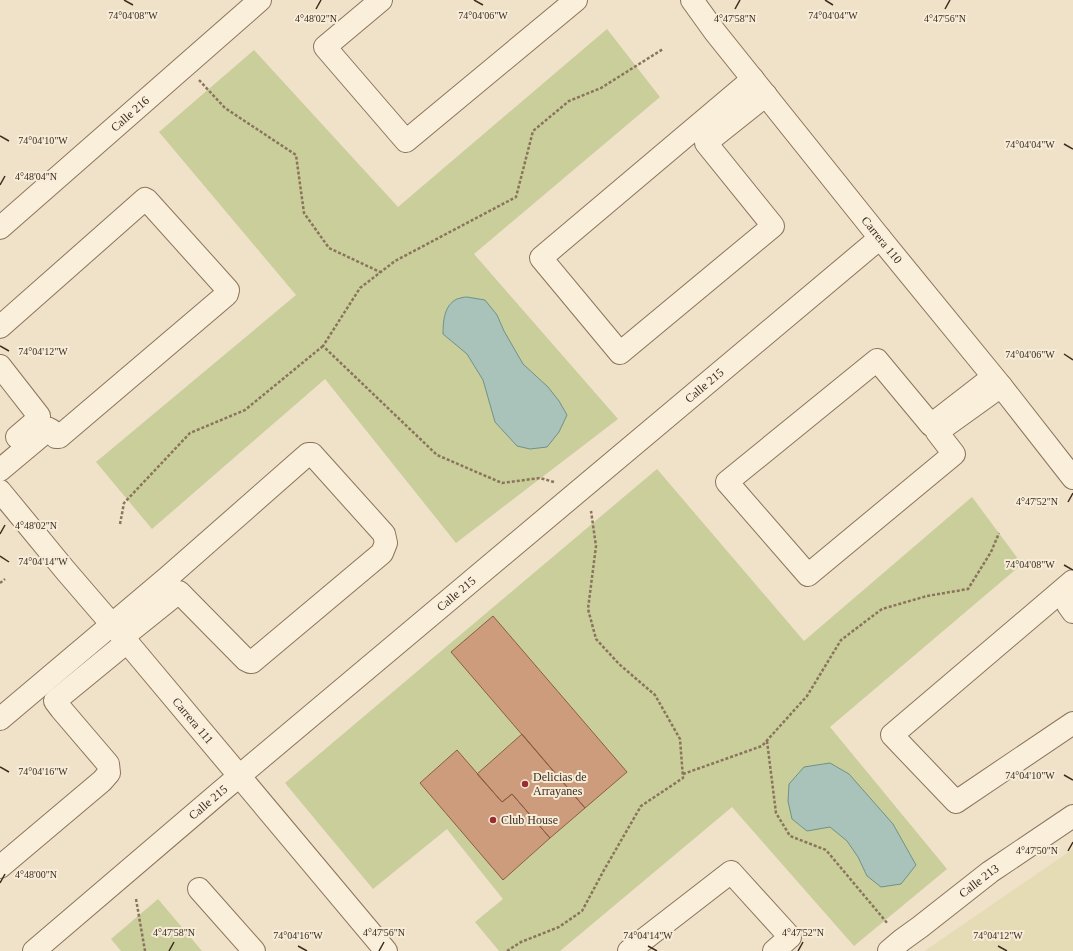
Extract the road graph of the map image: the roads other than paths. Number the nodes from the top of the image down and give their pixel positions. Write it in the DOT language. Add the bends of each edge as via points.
graph roads {
  1 [pos="260,0"];
  2 [pos="381,0"];
  3 [pos="576,0"];
  4 [pos="692,0"];
  5 [pos="760,87"];
  6 [pos="700,136"];
  7 [pos="0,228"];
  8 [pos="880,238"];
  9 [pos="0,327"];
  10 [pos="0,366"];
  11 [pos="997,382"];
  12 [pos="42,425"];
  13 [pos="934,428"];
  14 [pos="0,451"];
  15 [pos="0,470"];
  16 [pos="1073,478"];
  17 [pos="0,491"];
  18 [pos="173,585"];
  19 [pos="1069,598"];
  20 [pos="121,634"];
  21 [pos="42,684"];
  22 [pos="55,701"];
  23 [pos="0,719"];
  24 [pos="1073,723"];
  25 [pos="239,776"];
  26 [pos="1073,816"];
  27 [pos="0,867"];
  28 [pos="199,888"];
  29 [pos="34,951"];
  30 [pos="254,951"];
  31 [pos="386,951"];
  32 [pos="629,951"];
  33 [pos="774,951"];
  34 [pos="889,951"];
  1 -- 7 [label="street, Calle 216"];
  2 -- 3 [label="street" via="325,47 406,141"];
  4 -- 5 [label="street, Carrera 110"];
  5 -- 6 [label="street"];
  5 -- 8 [label="street, Carrera 110"];
  6 -- 6 [label="street" via="541,258 620,353 773,226"];
  8 -- 11 [label="street, Carrera 110"];
  8 -- 25 [label="street, Calle 215"];
  9 -- 12 [label="street" via="145,199 228,290 226,295 59,437"];
  10 -- 12 [label="street" via="38,414"];
  11 -- 13 [label="street"];
  11 -- 16 [label="street, Carrera 110"];
  12 -- 14 [label="street"];
  12 -- 15 [label="street"];
  13 -- 13 [label="street" via="877,360 727,482 808,575 954,454"];
  17 -- 20 [label="street, Carrera 111" via="64,570"];
  18 -- 18 [label="street" via="246,660 252,662 382,553 386,543 384,534 310,453"];
  18 -- 20 [label="street"];
  19 -- 24 [label="street" via="892,735 956,802"];
  20 -- 21 [label="street"];
  20 -- 22 [label="street"];
  20 -- 25 [label="street, Carrera 111"];
  21 -- 22 [label="street"];
  21 -- 23 [label="street"];
  22 -- 27 [label="street" via="108,764 109,773"];
  25 -- 29 [label="street, Calle 215"];
  25 -- 31 [label="street, Carrera 111"];
  26 -- 34 [label="street, Calle 213" via="990,872"];
  28 -- 30 [label="street"];
  32 -- 33 [label="street" via="731,872 790,937"];
}
